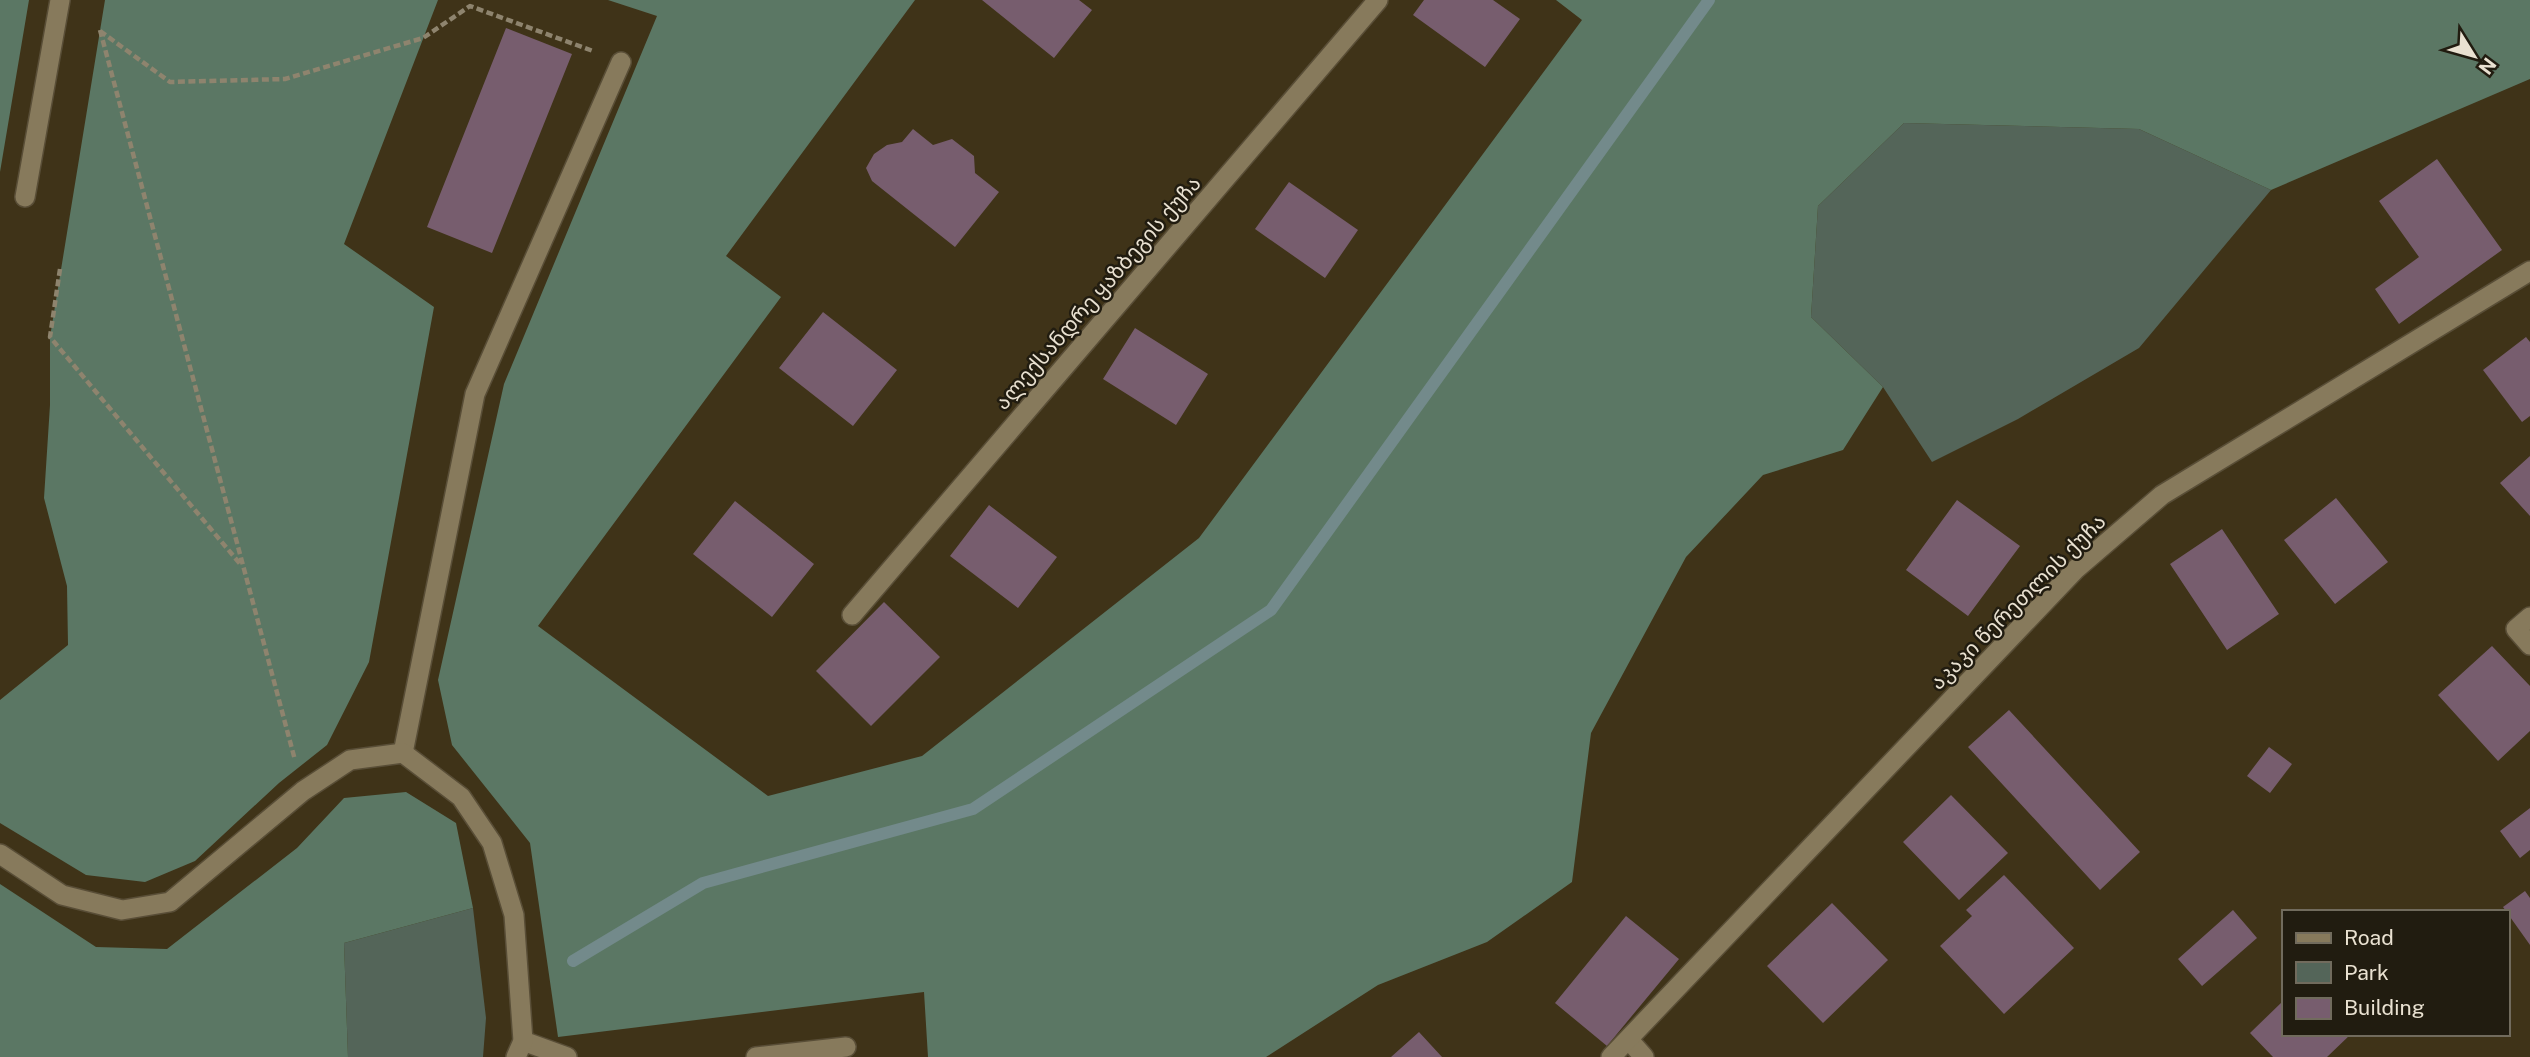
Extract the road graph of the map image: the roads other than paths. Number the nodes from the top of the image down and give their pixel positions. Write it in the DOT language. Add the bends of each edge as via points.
graph roads {
  1 [pos="60,0"];
  2 [pos="1371,2"];
  3 [pos="621,62"];
  4 [pos="24,197"];
  5 [pos="2530,271"];
  6 [pos="852,615"];
  7 [pos="2530,617"];
  8 [pos="2530,645"];
  9 [pos="403,752"];
  10 [pos="0,854"];
  11 [pos="1629,1040"];
  12 [pos="846,1047"];
  13 [pos="519,1049"];
  14 [pos="567,1057"];
  15 [pos="756,1057"];
  16 [pos="1611,1057"];
  17 [pos="1644,1057"];
  1 -- 4 [label="street"];
  2 -- 6 [label="street, ალექსანდრე ყაზბეგის ქუჩა"];
  3 -- 9 [label="street" via="475,394"];
  5 -- 11 [label="street, აკაკი წერეთლის ქუჩა" via="2162,495 2076,569"];
  7 -- 8 [label="street" via="2516,629"];
  9 -- 10 [label="street" via="350,761 303,791 170,902 122,910 62,895"];
  9 -- 13 [label="street" via="461,797 492,843 514,915"];
  11 -- 16 [label="street, აკაკი წერეთლის ქუჩა"];
  11 -- 17 [label="street"];
  12 -- 15 [label="street"];
  13 -- 14 [label="street"];
}
